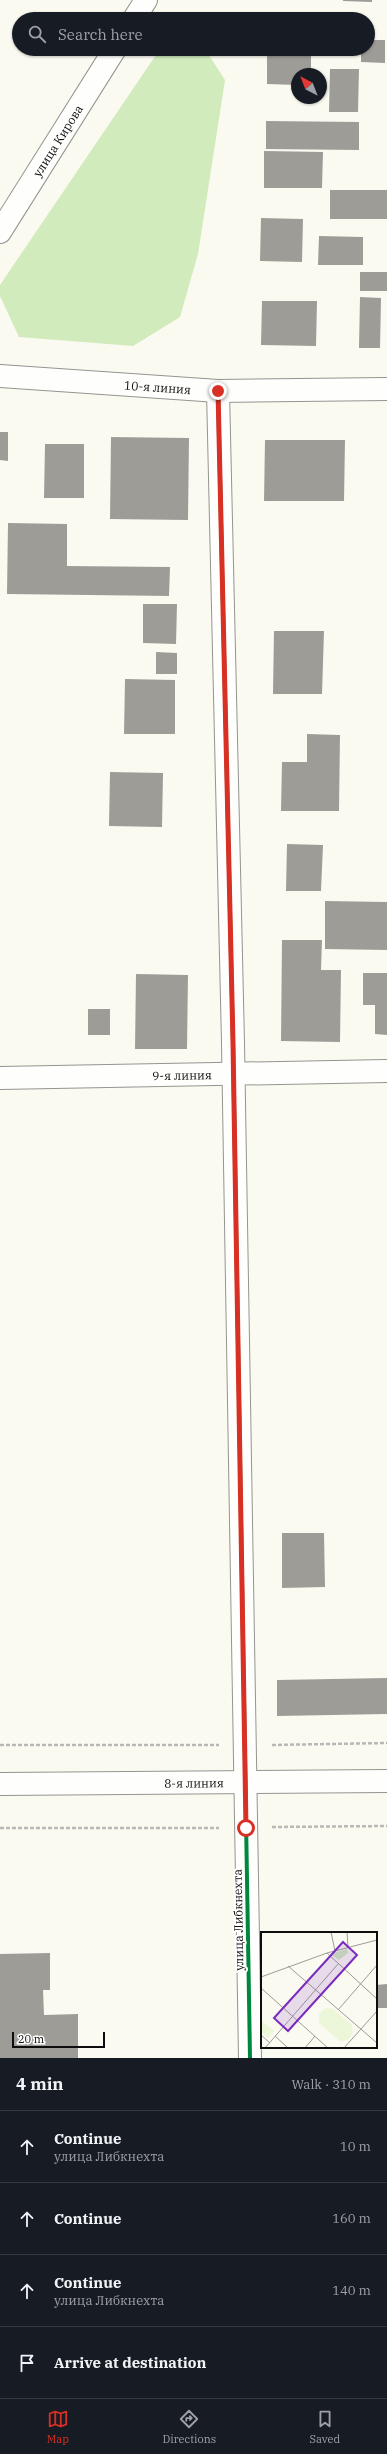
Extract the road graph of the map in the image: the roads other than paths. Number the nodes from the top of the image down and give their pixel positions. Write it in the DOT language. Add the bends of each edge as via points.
graph roads {
  1 [pos="146,0"];
  2 [pos="138,12"];
  3 [pos="111,56"];
  4 [pos="0,232"];
  5 [pos="0,376"];
  6 [pos="387,390"];
  7 [pos="218,391"];
  8 [pos="387,1071"];
  9 [pos="233,1074"];
  10 [pos="0,1078"];
  11 [pos="387,1781"];
  12 [pos="245,1783"];
  13 [pos="0,1784"];
  14 [pos="250,2058"];
  1 -- 2 [label="street"];
  3 -- 4 [label="street, улица Кирова"];
  5 -- 7 [label="street, 10-я линия"];
  6 -- 7 [label="street, 10-я линия"];
  7 -- 9 [label="street, улица Либкнехта"];
  8 -- 9 [label="street, 9-я линия"];
  9 -- 10 [label="street, 9-я линия"];
  9 -- 12 [label="street, улица Либкнехта"];
  11 -- 12 [label="street, 8-я линия"];
  12 -- 13 [label="street, 8-я линия"];
  12 -- 14 [label="street, улица Либкнехта"];
}
